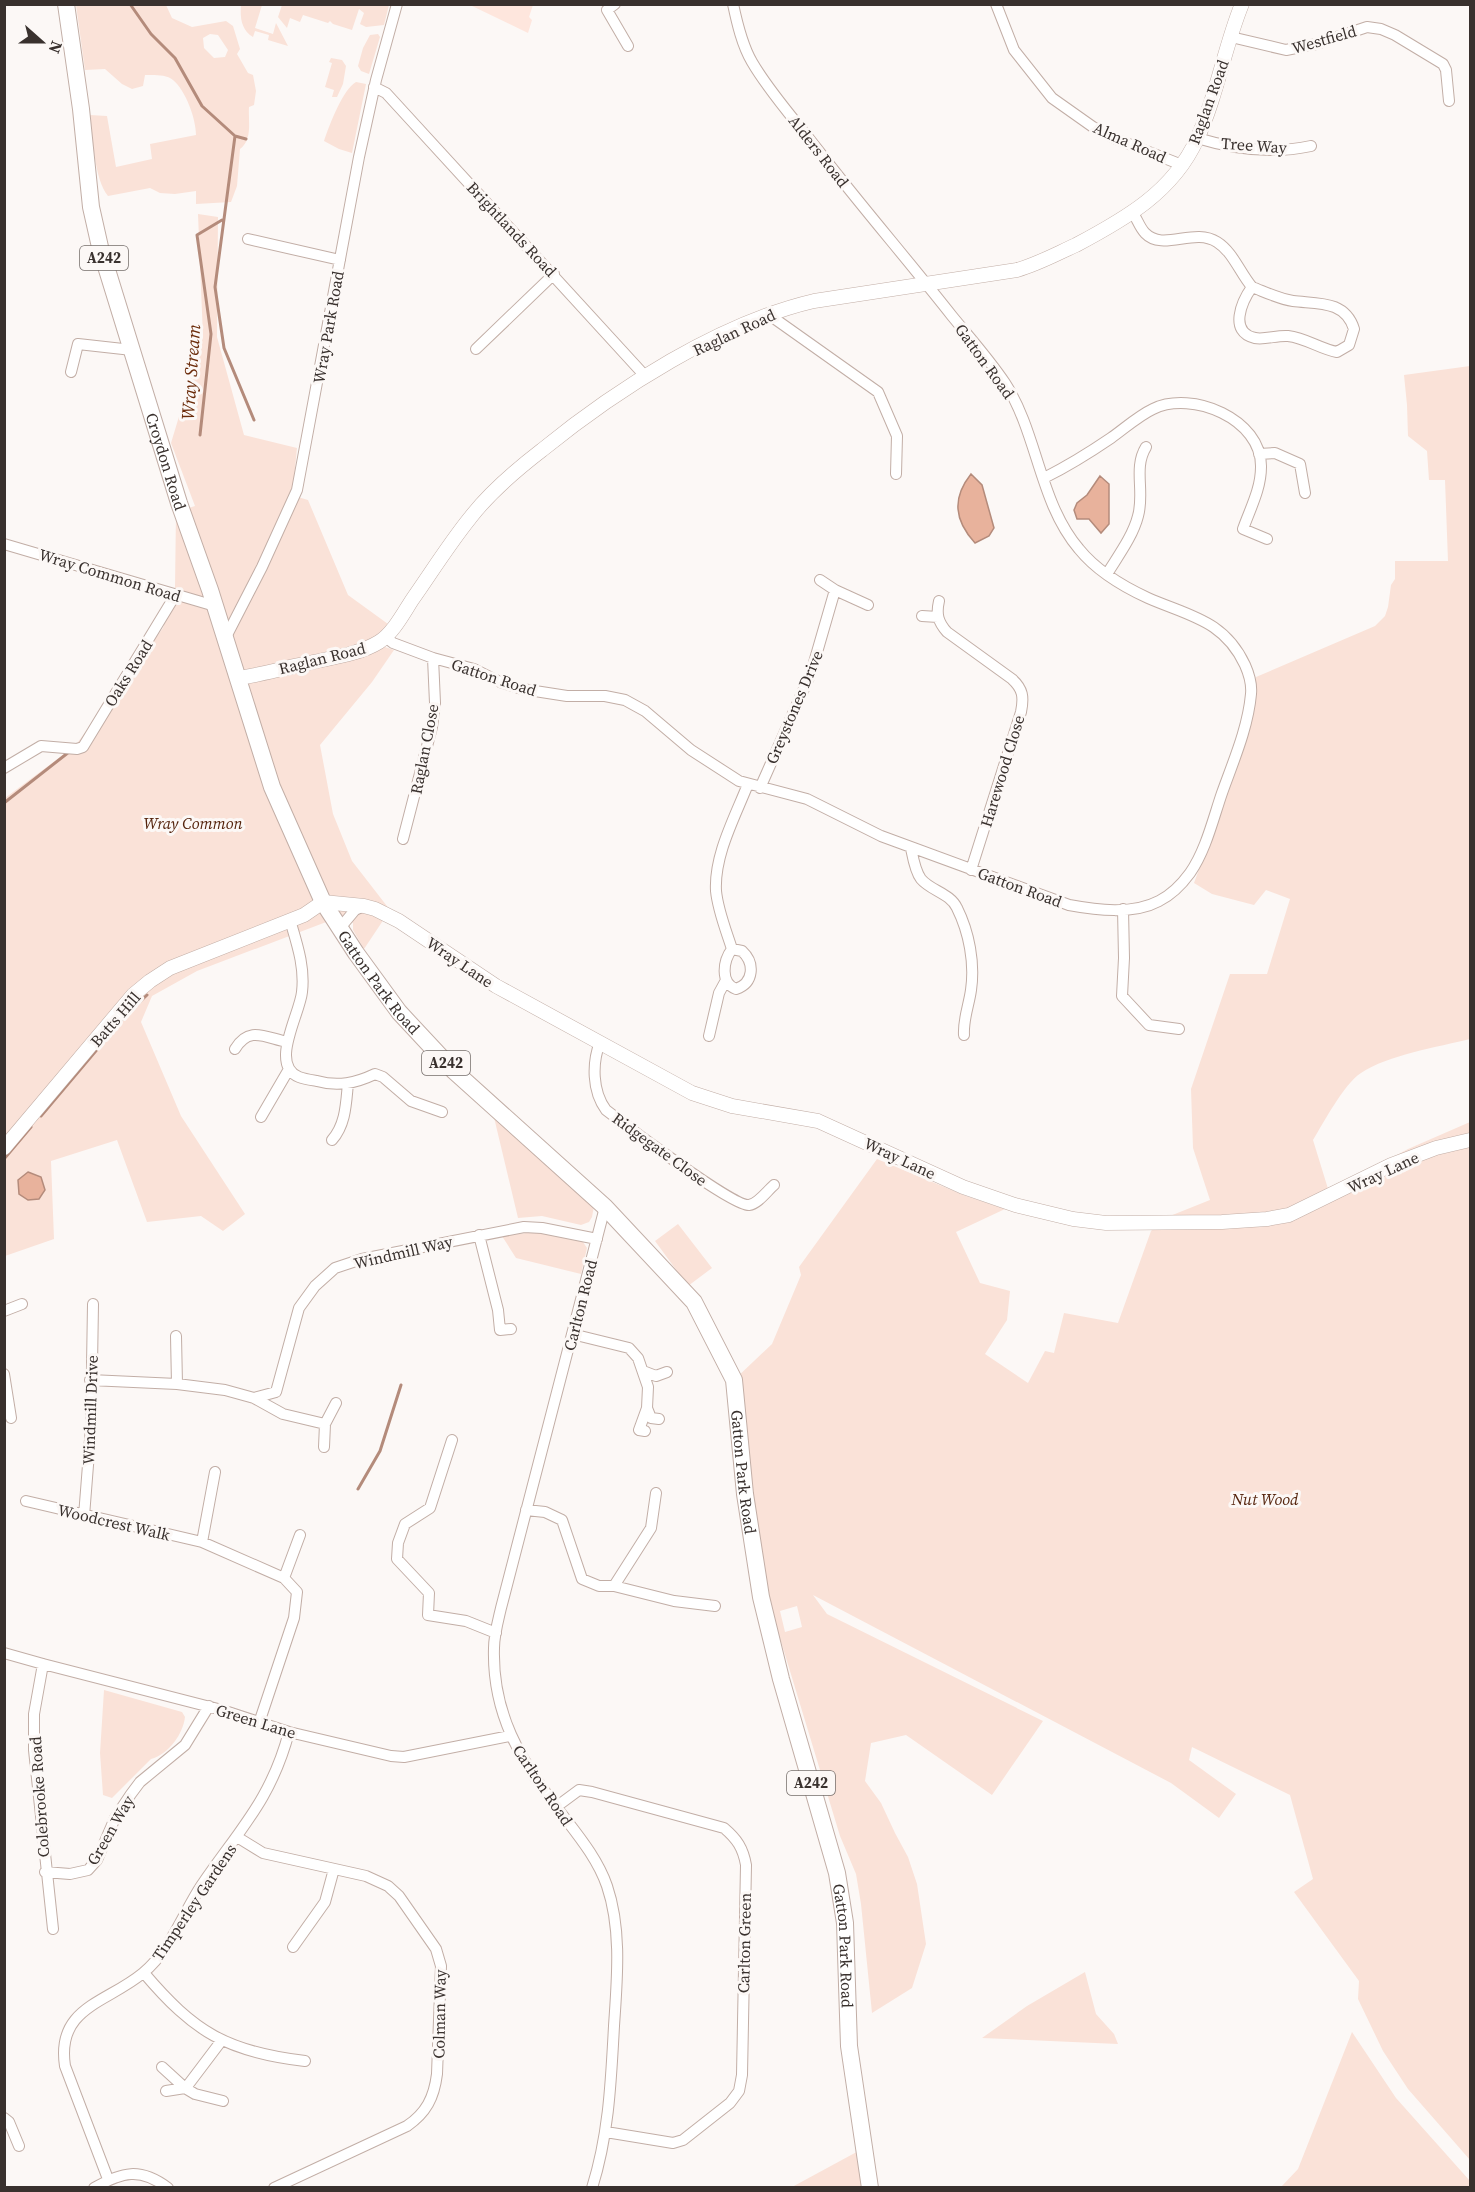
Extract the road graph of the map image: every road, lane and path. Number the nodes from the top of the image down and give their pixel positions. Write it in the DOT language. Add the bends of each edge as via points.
graph roads {
  1 [pos="66,4"];
  2 [pos="397,4"];
  3 [pos="733,4"];
  4 [pos="996,4"];
  5 [pos="1242,4"];
  6 [pos="609,6"];
  7 [pos="1231,37"];
  8 [pos="628,46"];
  9 [pos="374,87"];
  10 [pos="1449,101"];
  11 [pos="1197,138"];
  12 [pos="1311,146"];
  13 [pos="1182,165"];
  14 [pos="1133,213"];
  15 [pos="248,239"];
  16 [pos="340,260"];
  17 [pos="554,274"];
  18 [pos="927,284"];
  19 [pos="1252,287"];
  20 [pos="768,314"];
  21 [pos="476,349"];
  22 [pos="132,350"];
  23 [pos="71,372"];
  24 [pos="646,377"];
  25 [pos="1146,447"];
  26 [pos="1259,454"];
  27 [pos="896,474"];
  28 [pos="1044,478"];
  29 [pos="1305,493"];
  30 [pos="1267,539"];
  31 [pos="4,544"];
  32 [pos="1107,574"];
  33 [pos="820,580"];
  34 [pos="835,590"];
  35 [pos="176,594"];
  36 [pos="939,601"];
  37 [pos="868,605"];
  38 [pos="216,606"];
  39 [pos="922,616"];
  40 [pos="938,616"];
  41 [pos="225,637"];
  42 [pos="385,637"];
  43 [pos="433,658"];
  44 [pos="238,678"];
  45 [pos="4,768"];
  46 [pos="748,784"];
  47 [pos="760,788"];
  48 [pos="403,838"];
  49 [pos="911,848"];
  50 [pos="971,870"];
  51 [pos="323,902"];
  52 [pos="364,906"];
  53 [pos="1123,909"];
  54 [pos="290,920"];
  55 [pos="340,928"];
  56 [pos="732,949"];
  57 [pos="725,982"];
  58 [pos="1179,1029"];
  59 [pos="964,1035"];
  60 [pos="709,1036"];
  61 [pos="287,1042"];
  62 [pos="600,1042"];
  63 [pos="235,1049"];
  64 [pos="289,1069"];
  65 [pos="348,1083"];
  66 [pos="442,1112"];
  67 [pos="261,1117"];
  68 [pos="332,1140"];
  69 [pos="1470,1140"];
  70 [pos="4,1148"];
  71 [pos="774,1185"];
  72 [pos="605,1207"];
  73 [pos="479,1235"];
  74 [pos="597,1239"];
  75 [pos="22,1304"];
  76 [pos="93,1304"];
  77 [pos="4,1311"];
  78 [pos="501,1331"];
  79 [pos="572,1335"];
  80 [pos="176,1336"];
  81 [pos="643,1371"];
  82 [pos="667,1372"];
  83 [pos="4,1374"];
  84 [pos="90,1380"];
  85 [pos="177,1384"];
  86 [pos="276,1392"];
  87 [pos="254,1398"];
  88 [pos="336,1403"];
  89 [pos="647,1408"];
  90 [pos="283,1414"];
  91 [pos="11,1418"];
  92 [pos="659,1419"];
  93 [pos="325,1424"];
  94 [pos="645,1431"];
  95 [pos="452,1440"];
  96 [pos="324,1447"];
  97 [pos="215,1472"];
  98 [pos="656,1493"];
  99 [pos="26,1501"];
  100 [pos="526,1510"];
  101 [pos="84,1516"];
  102 [pos="300,1535"];
  103 [pos="202,1542"];
  104 [pos="284,1578"];
  105 [pos="614,1586"];
  106 [pos="715,1606"];
  107 [pos="496,1633"];
  108 [pos="4,1653"];
  109 [pos="43,1664"];
  110 [pos="209,1706"];
  111 [pos="259,1724"];
  112 [pos="289,1732"];
  113 [pos="510,1736"];
  114 [pos="556,1807"];
  115 [pos="237,1838"];
  116 [pos="334,1869"];
  117 [pos="45,1872"];
  118 [pos="52,1929"];
  119 [pos="293,1947"];
  120 [pos="144,1973"];
  121 [pos="222,2040"];
  122 [pos="305,2061"];
  123 [pos="162,2067"];
  124 [pos="185,2088"];
  125 [pos="166,2091"];
  126 [pos="223,2101"];
  127 [pos="4,2118"];
  128 [pos="606,2132"];
  129 [pos="19,2146"];
  130 [pos="108,2180"];
  131 [pos="94,2187"];
  132 [pos="168,2187"];
  133 [pos="273,2187"];
  134 [pos="592,2187"];
  135 [pos="870,2187"];
  1 -- 22 [label="main road, Croydon Road / A242" via="91,207"];
  2 -- 9 [label="street, Wray Park Road"];
  3 -- 18 [label="street, Alders Road" via="751,60 830,166"];
  4 -- 13 [label="street, Alma Road" via="1014,50 1052,98 1116,139"];
  5 -- 7 [label="street, Raglan Road"];
  6 -- 8 [label="street"];
  7 -- 10 [label="street, Westfield" via="1286,50 1367,27 1381,29 1443,64"];
  7 -- 11 [label="street, Raglan Road"];
  9 -- 16 [label="street, Wray Park Road"];
  9 -- 17 [label="street, Brightlands Road" via="386,93"];
  11 -- 12 [label="street, Tree Way" via="1233,147"];
  11 -- 13 [label="street, Raglan Road"];
  13 -- 14 [label="street, Raglan Road"];
  14 -- 18 [label="street, Raglan Road" via="1030,267"];
  14 -- 19 [label="street" via="1144,232 1160,241 1201,236 1219,242"];
  15 -- 16 [label="street"];
  16 -- 41 [label="street, Wray Park Road" via="297,490"];
  17 -- 21 [label="street"];
  17 -- 24 [label="street, Brightlands Road"];
  18 -- 20 [label="street, Raglan Road" via="814,302"];
  18 -- 28 [label="street, Gatton Road" via="1005,384 1021,414"];
  19 -- 19 [label="street" via="1291,300 1339,308 1354,329 1349,345 1337,352 1288,336 1249,335 1243,331 1239,318"];
  20 -- 24 [label="street, Raglan Road"];
  20 -- 27 [label="street" via="878,392 897,436"];
  22 -- 23 [label="street" via="78,344"];
  22 -- 38 [label="main road, Croydon Road / A242" via="178,503"];
  24 -- 42 [label="street, Raglan Road" via="560,435 481,505"];
  25 -- 32 [label="street" via="1139,463 1139,515"];
  26 -- 28 [label="street" via="1245,430 1230,417 1198,403 1183,402 1152,409 1079,460"];
  26 -- 29 [label="street" via="1275,453 1300,464"];
  26 -- 30 [label="street" via="1259,486 1243,529"];
  28 -- 32 [label="street, Gatton Road" via="1062,525 1079,550"];
  31 -- 35 [label="street, Wray Common Road"];
  32 -- 53 [label="street, Gatton Road" via="1145,596 1216,627 1246,666 1251,692 1246,723 1208,835 1191,872 1159,901"];
  33 -- 34 [label="street"];
  34 -- 37 [label="street"];
  34 -- 47 [label="street, Greystones Drive" via="812,673"];
  35 -- 38 [label="street, Wray Common Road"];
  35 -- 45 [label="street, Oaks Road" via="85,745 77,749 41,746"];
  36 -- 40 [label="street"];
  38 -- 41 [label="main road, Croydon Road / A242"];
  39 -- 40 [label="street"];
  40 -- 50 [label="street, Harewood Close" via="947,632 1012,679 1022,692 1021,712"];
  41 -- 44 [label="main road, Croydon Road / A242"];
  42 -- 43 [label="street, Gatton Road" via="393,644"];
  42 -- 44 [label="street, Raglan Road" via="372,646 342,655"];
  43 -- 46 [label="street, Gatton Road" via="530,691 625,700 645,711 691,750"];
  43 -- 48 [label="street, Raglan Close" via="432,728"];
  44 -- 51 [label="main road, Croydon Road / A242" via="277,800"];
  46 -- 47 [label="street, Gatton Road"];
  46 -- 56 [label="street" via="716,873 721,917"];
  47 -- 49 [label="street, Gatton Road" via="807,799"];
  49 -- 50 [label="street, Gatton Road"];
  49 -- 59 [label="street" via="922,879 957,907 970,945 972,988"];
  50 -- 53 [label="street, Gatton Road" via="1069,905"];
  51 -- 52 [label="street, Wray Lane"];
  51 -- 54 [label="street, Batts Hill"];
  51 -- 55 [label="main road, Gatton Park Road / A242"];
  52 -- 55 [label="street" via="355,910"];
  52 -- 62 [label="street, Wray Lane" via="399,921 496,986"];
  53 -- 58 [label="street" via="1122,996 1149,1025"];
  54 -- 61 [label="street" via="302,982"];
  54 -- 70 [label="street, Batts Hill" via="170,968 150,981"];
  55 -- 72 [label="main road, Gatton Park Road / A242" via="399,1012 454,1071"];
  56 -- 57 [label="street" via="727,958"];
  56 -- 57 [label="street" via="747,955 750,975 736,989"];
  57 -- 60 [label="street"];
  61 -- 63 [label="street" via="250,1034"];
  61 -- 64 [label="street"];
  62 -- 69 [label="street, Wray Lane" via="692,1092 732,1106 818,1121 963,1187 1015,1205 1087,1222 1267,1220 1289,1215 1391,1165"];
  62 -- 71 [label="street, Ridgegate Close" via="594,1071 599,1098 606,1110 739,1203 754,1203"];
  64 -- 65 [label="street" via="297,1077"];
  64 -- 67 [label="street"];
  65 -- 66 [label="street" via="375,1074 411,1101"];
  65 -- 68 [label="street" via="345,1112"];
  72 -- 74 [label="street, Carlton Road"];
  72 -- 135 [label="main road, Gatton Park Road / A242" via="694,1302 734,1380 760,1598 838,1879 845,1923 849,2046"];
  73 -- 74 [label="street, Windmill Way" via="524,1227"];
  73 -- 78 [label="street"];
  73 -- 86 [label="street, Windmill Way" via="335,1268 299,1308"];
  74 -- 79 [label="street, Carlton Road"];
  75 -- 77 [label="street"];
  76 -- 84 [label="street, Windmill Drive"];
  79 -- 81 [label="street" via="629,1348"];
  79 -- 100 [label="street, Carlton Road"];
  80 -- 85 [label="street"];
  81 -- 82 [label="street" via="656,1376"];
  81 -- 89 [label="street" via="648,1387"];
  83 -- 91 [label="street"];
  84 -- 85 [label="street"];
  84 -- 101 [label="street, Windmill Drive" via="91,1427"];
  85 -- 87 [label="street"];
  86 -- 87 [label="street"];
  86 -- 90 [label="street"];
  87 -- 90 [label="street"];
  88 -- 93 [label="street"];
  89 -- 92 [label="street" via="651,1418"];
  89 -- 94 [label="street" via="639,1430"];
  90 -- 93 [label="street"];
  93 -- 96 [label="street"];
  95 -- 107 [label="street" via="430,1508 405,1524 397,1559 429,1593 426,1620 466,1621"];
  97 -- 103 [label="street"];
  98 -- 105 [label="street" via="651,1528"];
  99 -- 101 [label="street, Woodcrest Walk"];
  100 -- 105 [label="street" via="546,1512 562,1520 582,1579 599,1586"];
  100 -- 107 [label="street, Carlton Road"];
  101 -- 103 [label="street, Woodcrest Walk"];
  102 -- 104 [label="street"];
  103 -- 104 [label="street, Woodcrest Walk"];
  104 -- 111 [label="street" via="297,1592 294,1618"];
  105 -- 106 [label="street" via="674,1601"];
  107 -- 113 [label="street, Carlton Road" via="495,1680"];
  108 -- 109 [label="street, Green Lane"];
  109 -- 110 [label="street, Green Lane"];
  109 -- 117 [label="street, Colebrooke Road" via="34,1714 34,1750"];
  110 -- 111 [label="street, Green Lane"];
  110 -- 117 [label="street, Green Way" via="185,1745 131,1794 88,1870 70,1874"];
  111 -- 112 [label="street, Green Lane"];
  112 -- 113 [label="street, Green Lane" via="391,1756"];
  112 -- 115 [label="street, Timperley Gardens" via="272,1783"];
  113 -- 114 [label="street, Carlton Road"];
  114 -- 128 [label="street, Carlton Road" via="601,1872 615,1922 616,2001"];
  114 -- 128 [label="street, Carlton Green" via="579,1790 724,1828 737,1839 745,1859 739,2091 730,2103 673,2143"];
  115 -- 116 [label="street, Colman Way" via="263,1854"];
  115 -- 120 [label="street, Timperley Gardens" via="201,1886 164,1950"];
  116 -- 119 [label="street" via="325,1902"];
  116 -- 133 [label="street, Colman Way" via="388,1886 436,1949 441,1978 436,2084 424,2112 407,2126"];
  117 -- 118 [label="street, Colebrooke Road"];
  120 -- 121 [label="street" via="185,2016"];
  120 -- 130 [label="street, Timperley Gardens" via="82,2011 66,2034 65,2067"];
  121 -- 122 [label="street" via="261,2055"];
  121 -- 124 [label="street"];
  123 -- 124 [label="street"];
  124 -- 125 [label="street"];
  124 -- 126 [label="street"];
  127 -- 129 [label="street"];
  128 -- 134 [label="street, Carlton Road"];
  130 -- 131 [label="street"];
  130 -- 132 [label="street" via="134,2174 151,2177"];
}
